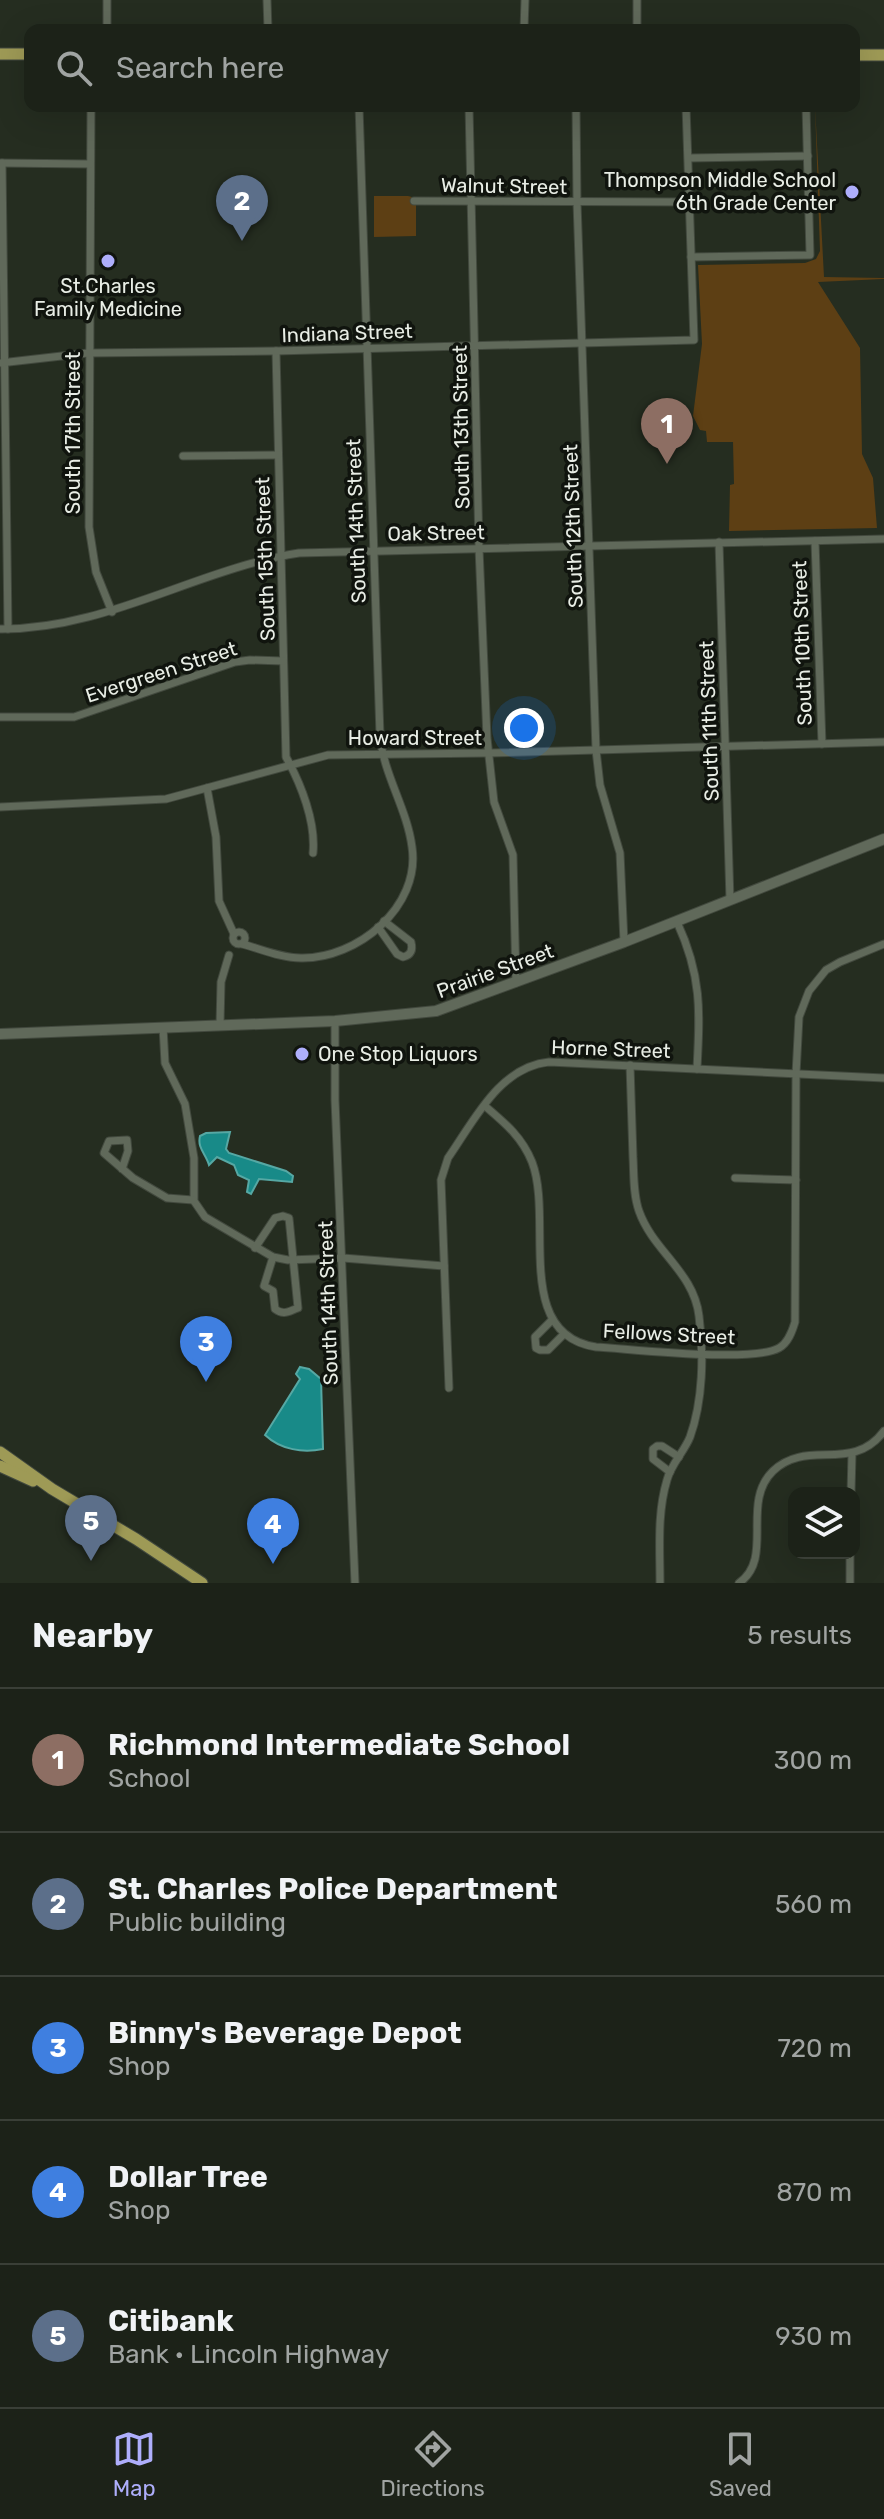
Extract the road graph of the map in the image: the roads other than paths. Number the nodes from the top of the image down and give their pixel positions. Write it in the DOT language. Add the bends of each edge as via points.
graph roads {
  1 [pos="107,0"];
  2 [pos="267,0"];
  3 [pos="525,0"];
  4 [pos="637,0"];
  5 [pos="107,24"];
  6 [pos="268,24"];
  7 [pos="524,24"];
  8 [pos="637,24"];
  9 [pos="0,54"];
  10 [pos="24,54"];
  11 [pos="860,55"];
  12 [pos="884,55"];
  13 [pos="91,112"];
  14 [pos="359,112"];
  15 [pos="469,112"];
  16 [pos="576,112"];
  17 [pos="686,112"];
  18 [pos="806,112"];
  19 [pos="808,156"];
  20 [pos="689,158"];
  21 [pos="1,163"];
  22 [pos="90,164"];
  23 [pos="414,201"];
  24 [pos="471,202"];
  25 [pos="577,202"];
  26 [pos="689,202"];
  27 [pos="691,257"];
  28 [pos="582,343"];
  29 [pos="475,345"];
  30 [pos="367,348"];
  31 [pos="276,351"];
  32 [pos="88,353"];
  33 [pos="3,363"];
  34 [pos="278,455"];
  35 [pos="183,456"];
  36 [pos="884,539"];
  37 [pos="815,541"];
  38 [pos="719,542"];
  39 [pos="590,545"];
  40 [pos="479,548"];
  41 [pos="373,550"];
  42 [pos="281,556"];
  43 [pos="112,612"];
  44 [pos="4,629"];
  45 [pos="283,661"];
  46 [pos="0,717"];
  47 [pos="884,742"];
  48 [pos="822,744"];
  49 [pos="727,746"];
  50 [pos="596,750"];
  51 [pos="382,753"];
  52 [pos="489,753"];
  53 [pos="290,765"];
  54 [pos="207,788"];
  55 [pos="0,807"];
  56 [pos="884,839"];
  57 [pos="313,853"];
  58 [pos="730,900"];
  59 [pos="677,922"];
  60 [pos="381,924"];
  61 [pos="239,938"];
  62 [pos="624,942"];
  63 [pos="883,948"];
  64 [pos="516,983"];
  65 [pos="335,1021"];
  66 [pos="220,1025"];
  67 [pos="163,1027"];
  68 [pos="0,1034"];
  69 [pos="630,1065"];
  70 [pos="697,1069"];
  71 [pos="796,1074"];
  72 [pos="884,1078"];
  73 [pos="485,1106"];
  74 [pos="122,1169"];
  75 [pos="735,1178"];
  76 [pos="796,1180"];
  77 [pos="193,1200"];
  78 [pos="255,1248"];
  79 [pos="273,1257"];
  80 [pos="343,1258"];
  81 [pos="292,1259"];
  82 [pos="444,1266"];
  83 [pos="552,1320"];
  84 [pos="561,1331"];
  85 [pos="701,1354"];
  86 [pos="449,1388"];
  87 [pos="884,1431"];
  88 [pos="0,1452"];
  89 [pos="852,1454"];
  90 [pos="679,1457"];
  91 [pos="0,1466"];
  92 [pos="670,1472"];
  93 [pos="851,1487"];
  94 [pos="52,1489"];
  95 [pos="850,1559"];
  96 [pos="202,1583"];
  97 [pos="355,1583"];
  98 [pos="660,1583"];
  99 [pos="739,1583"];
  100 [pos="850,1583"];
  1 -- 5 [label="street"];
  2 -- 6 [label="street"];
  3 -- 7 [label="street"];
  4 -- 8 [label="street"];
  9 -- 10 [label="main road"];
  11 -- 12 [label="main road"];
  13 -- 22 [label="street, South 17th Street"];
  14 -- 30 [label="street, South 14th Street"];
  15 -- 24 [label="street, South 13th Street"];
  16 -- 25 [label="street, South 12th Street"];
  17 -- 20 [label="street"];
  18 -- 19 [label="street"];
  19 -- 20 [label="street"];
  19 -- 27 [label="street" via="810,255"];
  20 -- 26 [label="street"];
  21 -- 22 [label="street"];
  21 -- 33 [label="street"];
  22 -- 32 [label="street, South 17th Street"];
  23 -- 24 [label="street, Walnut Street"];
  24 -- 25 [label="street, Walnut Street"];
  24 -- 29 [label="street, South 13th Street"];
  25 -- 26 [label="street, Walnut Street"];
  25 -- 28 [label="street, South 12th Street"];
  26 -- 27 [label="street"];
  27 -- 28 [label="street, Indiana Street" via="694,339"];
  28 -- 29 [label="street, Indiana Street"];
  28 -- 39 [label="street, South 12th Street"];
  29 -- 30 [label="street, Indiana Street"];
  29 -- 40 [label="street, South 13th Street"];
  30 -- 31 [label="street, Indiana Street"];
  30 -- 41 [label="street, South 14th Street"];
  31 -- 32 [label="street, Indiana Street"];
  31 -- 34 [label="street, South 15th Street"];
  32 -- 33 [label="street, Indiana Street"];
  32 -- 43 [label="street, South 17th Street" via="89,527 96,572"];
  33 -- 44 [label="street"];
  34 -- 35 [label="street"];
  34 -- 42 [label="street, South 15th Street"];
  36 -- 37 [label="street, Oak Street"];
  37 -- 38 [label="street, Oak Street"];
  37 -- 48 [label="street, South 10th Street"];
  38 -- 39 [label="street, Oak Street"];
  38 -- 49 [label="street, South 11th Street"];
  39 -- 40 [label="street, Oak Street"];
  39 -- 50 [label="street, South 12th Street"];
  40 -- 41 [label="street, Oak Street"];
  40 -- 52 [label="street, South 13th Street"];
  41 -- 42 [label="street, Oak Street"];
  41 -- 51 [label="street, South 14th Street"];
  42 -- 43 [label="street, Oak Street"];
  42 -- 45 [label="street, South 15th Street"];
  43 -- 44 [label="street, Oak Street" via="66,624"];
  45 -- 46 [label="street, Evergreen Street" via="235,662 74,717"];
  45 -- 53 [label="street, South 15th Street"];
  47 -- 48 [label="street, Howard Street"];
  48 -- 49 [label="street, Howard Street"];
  49 -- 50 [label="street, Howard Street"];
  49 -- 58 [label="street, South 11th Street"];
  50 -- 52 [label="street, Howard Street"];
  50 -- 62 [label="street, South 12th Street" via="600,785 620,853"];
  51 -- 52 [label="street, Howard Street"];
  51 -- 53 [label="street, Howard Street" via="328,755"];
  51 -- 60 [label="street, South 14th Street" via="413,858 403,897"];
  52 -- 64 [label="street, South 13th Street" via="494,802 513,855"];
  53 -- 54 [label="street, Howard Street"];
  53 -- 57 [label="street, South 15th Street" via="315,834"];
  54 -- 55 [label="street, Howard Street" via="166,799"];
  54 -- 61 [label="street" via="216,837 217,892"];
  56 -- 58 [label="street, Prairie Street"];
  58 -- 59 [label="street, Prairie Street"];
  59 -- 62 [label="street, Prairie Street"];
  59 -- 70 [label="street" via="699,991"];
  60 -- 60 [label="street" via="397,954 409,955 411,942"];
  60 -- 61 [label="street, South 14th Street" via="347,949 321,957 296,959"];
  61 -- 66 [label="street" via="221,982"];
  62 -- 64 [label="street, Prairie Street"];
  63 -- 71 [label="street" via="826,970 809,991 799,1017"];
  64 -- 65 [label="street, Prairie Street" via="436,1011"];
  65 -- 66 [label="street, Prairie Street"];
  65 -- 80 [label="street, South 14th Street"];
  66 -- 67 [label="street, Prairie Street"];
  67 -- 68 [label="street, Prairie Street"];
  67 -- 77 [label="street" via="165,1063 185,1104 194,1158"];
  69 -- 70 [label="street, Horne Street"];
  69 -- 73 [label="street, Horne Street" via="538,1063 507,1079"];
  69 -- 85 [label="street" via="638,1210 692,1289"];
  70 -- 71 [label="street, Horne Street"];
  71 -- 72 [label="street, Horne Street"];
  71 -- 76 [label="street"];
  73 -- 82 [label="street, Horne Street" via="443,1171"];
  73 -- 83 [label="street" via="510,1126 533,1164 543,1295"];
  74 -- 77 [label="street" via="167,1198"];
  75 -- 76 [label="street"];
  76 -- 85 [label="street, Fellows Street" via="795,1322 783,1346 768,1352"];
  77 -- 78 [label="street" via="205,1217"];
  78 -- 79 [label="street"];
  78 -- 81 [label="street" via="275,1218 283,1216 289,1218"];
  79 -- 81 [label="street"];
  79 -- 81 [label="street" via="264,1286 273,1291 279,1313 298,1308"];
  80 -- 81 [label="street"];
  80 -- 82 [label="street"];
  80 -- 97 [label="street, South 14th Street"];
  82 -- 86 [label="street, Horne Street"];
  83 -- 84 [label="street"];
  83 -- 84 [label="street" via="535,1337 536,1348 548,1350"];
  84 -- 85 [label="street, Fellows Street" via="596,1347"];
  85 -- 90 [label="street" via="698,1413"];
  87 -- 89 [label="street"];
  88 -- 94 [label="main road"];
  89 -- 93 [label="street"];
  89 -- 99 [label="street" via="795,1458 771,1472 759,1493 755,1559"];
  90 -- 92 [label="street"];
  90 -- 92 [label="street" via="662,1446 653,1449 653,1459"];
  91 -- 94 [label="main road"];
  92 -- 98 [label="street" via="660,1514"];
  94 -- 96 [label="main road"];
  95 -- 100 [label="street"];
}
